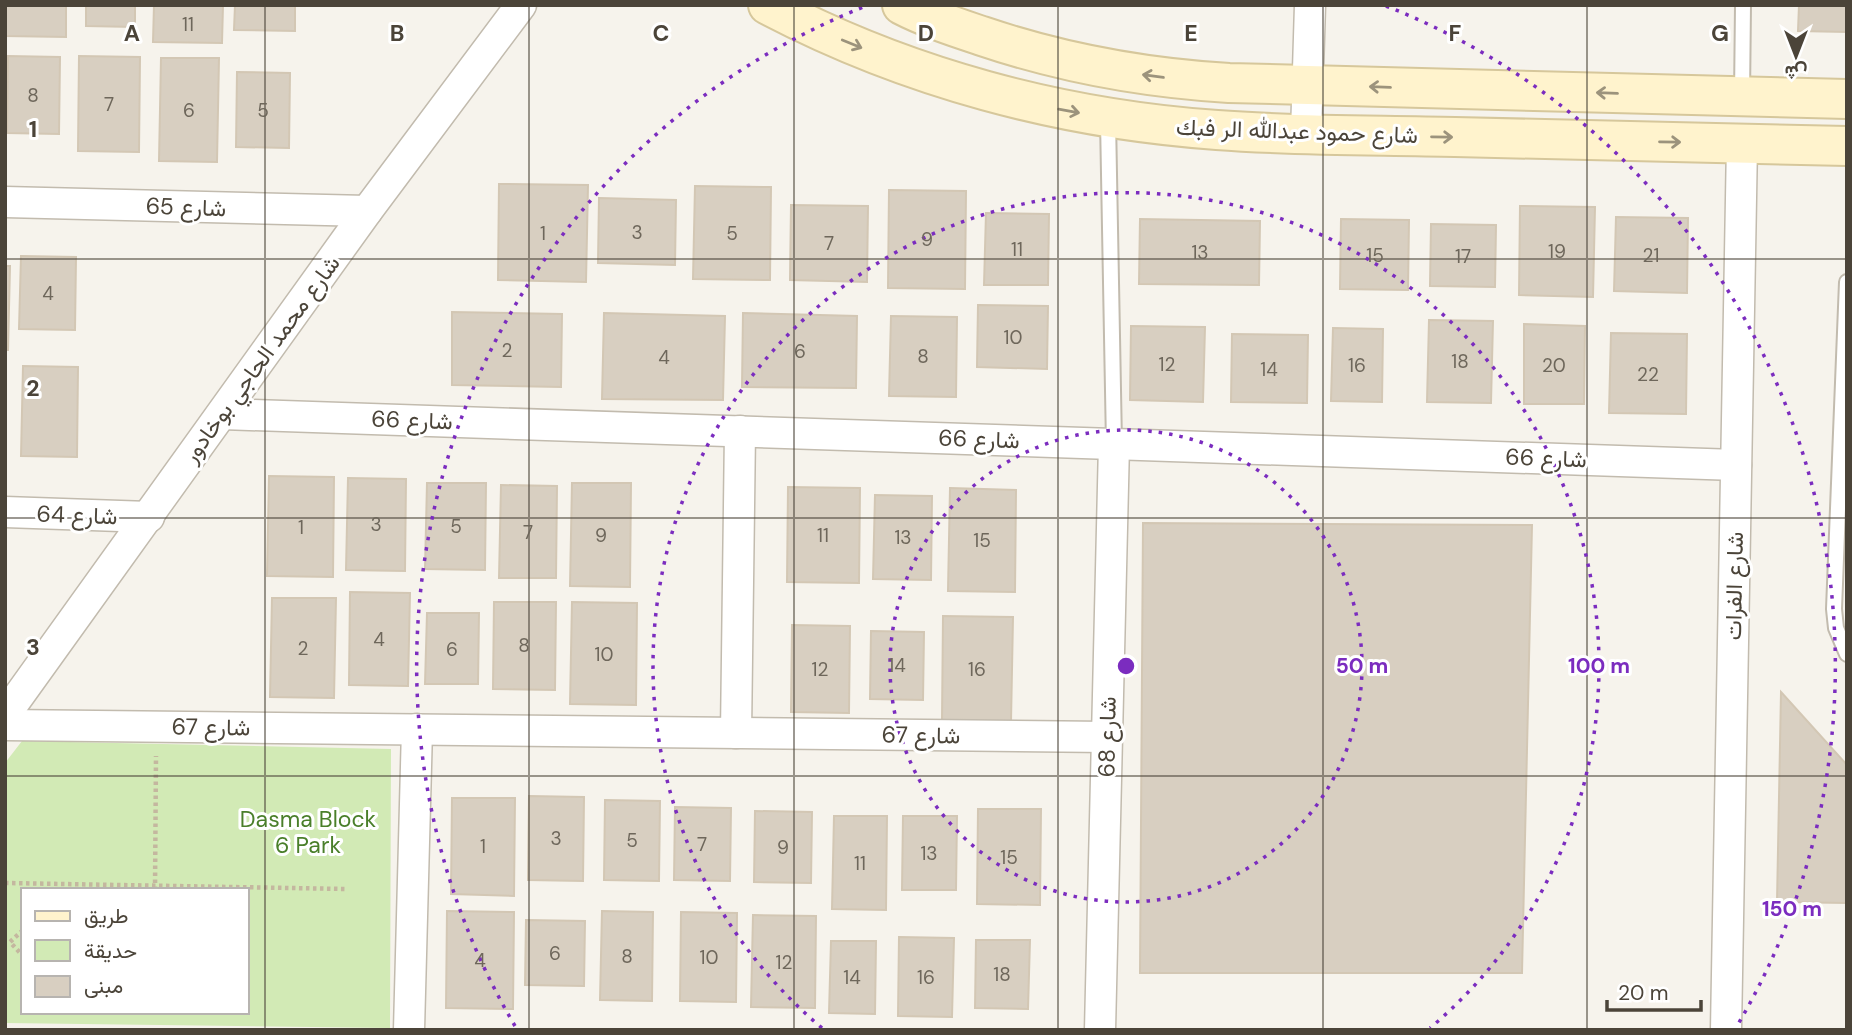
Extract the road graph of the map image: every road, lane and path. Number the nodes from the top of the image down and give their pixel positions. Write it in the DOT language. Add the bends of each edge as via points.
graph roads {
  1 [pos="521,5"];
  2 [pos="768,5"];
  3 [pos="902,5"];
  4 [pos="1310,5"];
  5 [pos="1743,5"];
  6 [pos="823,16"];
  7 [pos="1307,85"];
  8 [pos="1742,97"];
  9 [pos="1847,99"];
  10 [pos="1108,118"];
  11 [pos="1306,134"];
  12 [pos="1742,143"];
  13 [pos="1847,146"];
  14 [pos="5,202"];
  15 [pos="367,211"];
  16 [pos="1847,282"];
  17 [pos="222,414"];
  18 [pos="740,431"];
  19 [pos="1114,444"];
  20 [pos="1736,465"];
  21 [pos="1843,489"];
  22 [pos="5,512"];
  23 [pos="149,517"];
  24 [pos="1847,654"];
  25 [pos="5,715"];
  26 [pos="5,725"];
  27 [pos="156,727"];
  28 [pos="417,729"];
  29 [pos="736,733"];
  30 [pos="1107,737"];
  31 [pos="5,883"];
  32 [pos="40,887"];
  33 [pos="156,888"];
  34 [pos="248,888"];
  35 [pos="346,889"];
  36 [pos="8,942"];
  37 [pos="21,954"];
  38 [pos="409,1030"];
  39 [pos="1100,1030"];
  40 [pos="1726,1030"];
  1 -- 15 [label="street, شارع محمد الحاجي بوخادور"];
  2 -- 6 [label="street, شارع حمود عبدالله الر فبك"];
  7 -- 3 [label="street, شارع حمود عبدالله الر فبك, one-way" via="1191,81 1109,69 1007,45"];
  4 -- 7 [label="street"];
  5 -- 8 [label="lane"];
  6 -- 10 [label="street, شارع حمود عبدالله الر فبك, one-way" via="880,56 1045,107"];
  8 -- 7 [label="street, شارع حمود عبدالله الر فبك, one-way"];
  7 -- 11 [label="street"];
  8 -- 9 [label="street, شارع حمود عبدالله الر فبك"];
  10 -- 11 [label="street, شارع حمود عبدالله الر فبك"];
  10 -- 19 [label="lane"];
  11 -- 12 [label="street, شارع حمود عبدالله الر فبك, one-way"];
  12 -- 13 [label="street, شارع حمود عبدالله الر فبك"];
  12 -- 20 [label="street, شارع الفرات"];
  14 -- 15 [label="street, شارع 65"];
  15 -- 17 [label="street, شارع محمد الحاجي بوخادور"];
  16 -- 21 [label="lane"];
  17 -- 18 [label="street, شارع 66"];
  17 -- 23 [label="street, شارع محمد الحاجي بوخادور"];
  18 -- 19 [label="street, شارع 66"];
  18 -- 29 [label="street"];
  19 -- 20 [label="street, شارع 66"];
  19 -- 30 [label="street, شارع 68"];
  20 -- 40 [label="street, شارع الفرات"];
  21 -- 24 [label="lane" via="1834,609"];
  22 -- 23 [label="street, شارع 64"];
  23 -- 25 [label="street, شارع محمد الحاجي بوخادور"];
  26 -- 27 [label="street, شارع 67"];
  27 -- 28 [label="street, شارع 67"];
  27 -- 33 [label="path"];
  28 -- 29 [label="street, شارع 67"];
  28 -- 38 [label="street"];
  29 -- 30 [label="street, شارع 67"];
  30 -- 39 [label="street, شارع 68"];
  31 -- 32 [label="path"];
  32 -- 33 [label="path"];
  34 -- 35 [label="path"];
  36 -- 37 [label="path"];
}
